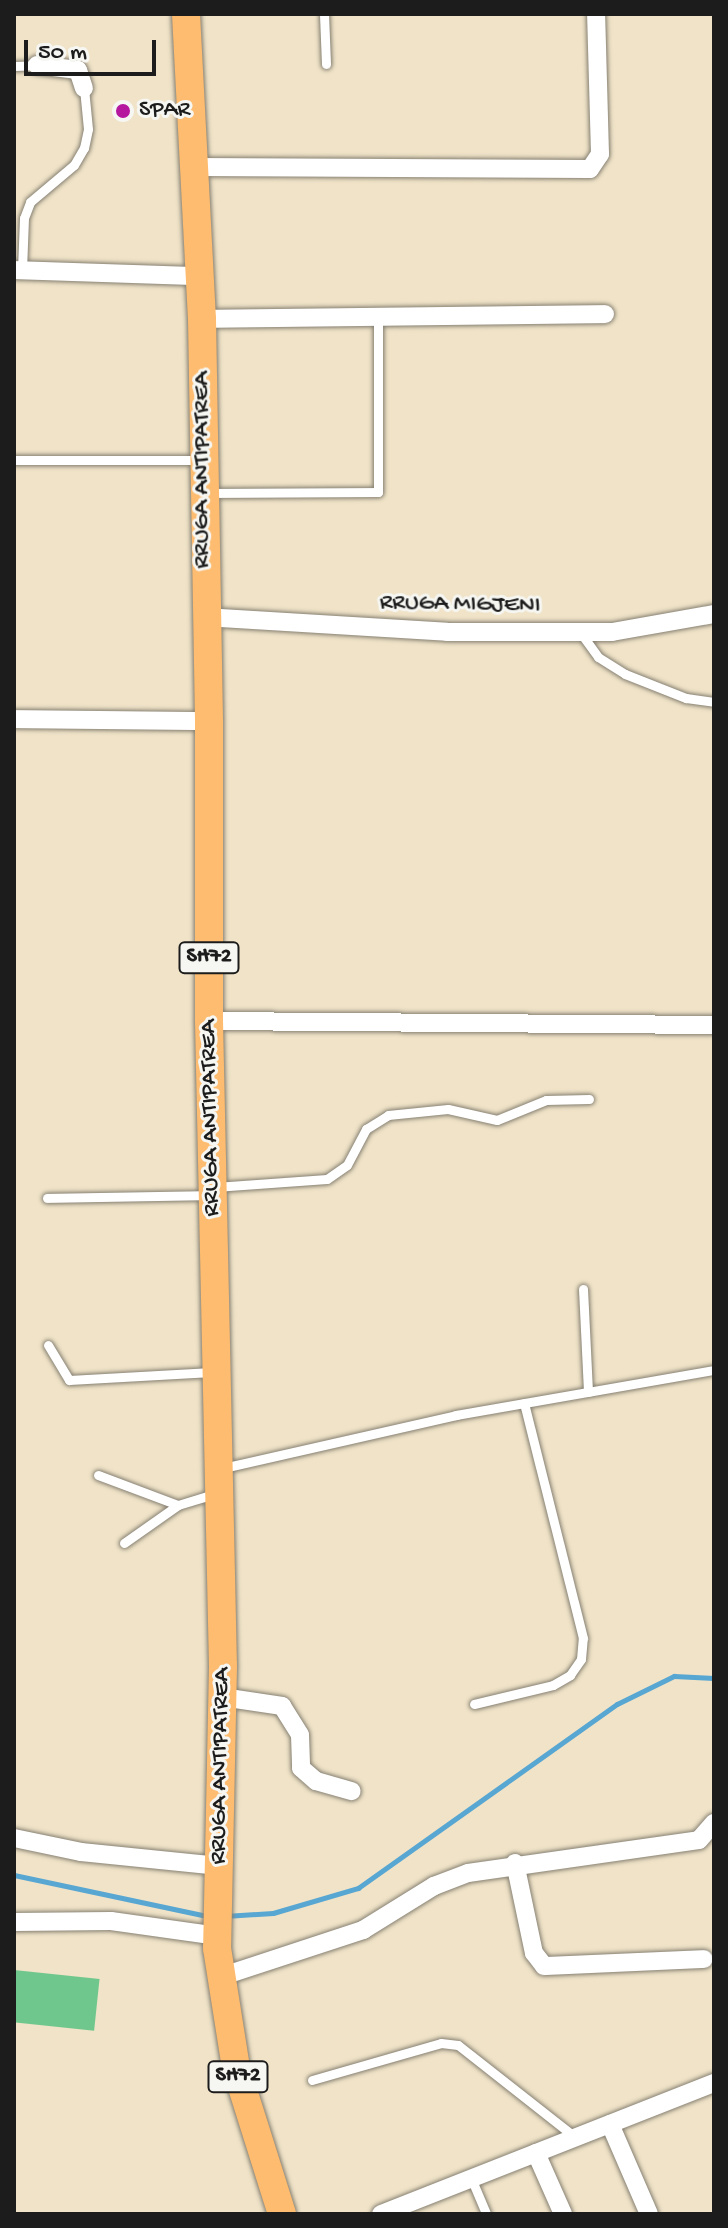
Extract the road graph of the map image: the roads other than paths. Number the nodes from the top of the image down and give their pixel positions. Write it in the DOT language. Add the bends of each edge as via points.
graph roads {
  1 [pos="186,14"];
  2 [pos="324,14"];
  3 [pos="596,14"];
  4 [pos="326,64"];
  5 [pos="37,65"];
  6 [pos="14,66"];
  7 [pos="84,88"];
  8 [pos="196,167"];
  9 [pos="18,270"];
  10 [pos="199,276"];
  11 [pos="378,314"];
  12 [pos="605,314"];
  13 [pos="202,319"];
  14 [pos="14,460"];
  15 [pos="203,460"];
  16 [pos="203,493"];
  17 [pos="714,614"];
  18 [pos="204,617"];
  19 [pos="580,632"];
  20 [pos="714,702"];
  21 [pos="14,719"];
  22 [pos="209,721"];
  23 [pos="209,1021"];
  24 [pos="714,1025"];
  25 [pos="589,1099"];
  26 [pos="212,1191"];
  27 [pos="47,1198"];
  28 [pos="583,1289"];
  29 [pos="48,1345"];
  30 [pos="714,1370"];
  31 [pos="215,1372"];
  32 [pos="588,1392"];
  33 [pos="524,1403"];
  34 [pos="98,1475"];
  35 [pos="217,1481"];
  36 [pos="178,1505"];
  37 [pos="124,1543"];
  38 [pos="222,1697"];
  39 [pos="474,1704"];
  40 [pos="352,1791"];
  41 [pos="714,1823"];
  42 [pos="14,1838"];
  43 [pos="515,1863"];
  44 [pos="219,1866"];
  45 [pos="218,1921"];
  46 [pos="14,1922"];
  47 [pos="704,1959"];
  48 [pos="220,1977"];
  49 [pos="312,2080"];
  50 [pos="714,2083"];
  51 [pos="610,2124"];
  52 [pos="576,2138"];
  53 [pos="536,2153"];
  54 [pos="471,2178"];
  55 [pos="387,2213"];
  56 [pos="282,2214"];
  57 [pos="486,2214"];
  58 [pos="563,2214"];
  59 [pos="649,2214"];
  1 -- 8 [label="main road, RRUGA ANTIPATREA / SH72"];
  2 -- 4 [label="lane"];
  3 -- 8 [label="street" via="600,154 590,169"];
  5 -- 6 [label="lane"];
  5 -- 7 [label="street" via="78,70"];
  7 -- 9 [label="lane" via="84,148 74,165 42,186 30,202"];
  8 -- 10 [label="main road, RRUGA ANTIPATREA / SH72"];
  9 -- 10 [label="street"];
  10 -- 13 [label="main road, RRUGA ANTIPATREA / SH72"];
  11 -- 12 [label="street"];
  11 -- 13 [label="street"];
  11 -- 16 [label="lane" via="378,492"];
  13 -- 15 [label="main road, RRUGA ANTIPATREA / SH72"];
  14 -- 15 [label="lane"];
  15 -- 16 [label="main road, RRUGA ANTIPATREA / SH72"];
  16 -- 18 [label="main road, RRUGA ANTIPATREA / SH72"];
  17 -- 19 [label="street, RRUGA MIGJENI" via="623,632"];
  18 -- 19 [label="street, RRUGA MIGJENI" via="447,632"];
  18 -- 22 [label="main road, RRUGA ANTIPATREA / SH72"];
  19 -- 20 [label="lane" via="598,657 625,674 686,698"];
  21 -- 22 [label="street"];
  22 -- 23 [label="main road, RRUGA ANTIPATREA / SH72"];
  23 -- 24 [label="street"];
  23 -- 26 [label="main road, RRUGA ANTIPATREA / SH72"];
  25 -- 26 [label="lane" via="546,1100 497,1120 448,1109 388,1115 366,1129 347,1165 327,1179"];
  26 -- 27 [label="lane"];
  26 -- 31 [label="main road, RRUGA ANTIPATREA / SH72"];
  28 -- 32 [label="lane"];
  29 -- 31 [label="lane" via="69,1380"];
  30 -- 32 [label="lane"];
  31 -- 35 [label="main road, RRUGA ANTIPATREA / SH72"];
  32 -- 33 [label="lane"];
  33 -- 35 [label="lane"];
  33 -- 39 [label="lane" via="583,1638 581,1659 570,1675 553,1685"];
  34 -- 36 [label="lane"];
  35 -- 36 [label="lane"];
  35 -- 38 [label="main road, RRUGA ANTIPATREA / SH72"];
  36 -- 37 [label="lane"];
  38 -- 40 [label="street" via="282,1706 300,1735 301,1768 316,1781"];
  38 -- 44 [label="main road, RRUGA ANTIPATREA / SH72"];
  41 -- 43 [label="street" via="699,1840"];
  42 -- 44 [label="street" via="81,1852"];
  43 -- 47 [label="street" via="534,1953 544,1966"];
  43 -- 48 [label="street" via="434,1886 363,1930"];
  44 -- 45 [label="main road, RRUGA ANTIPATREA / SH72"];
  45 -- 46 [label="street"];
  45 -- 48 [label="main road, RRUGA ANTIPATREA / SH72"];
  48 -- 56 [label="main road, RRUGA ANTIPATREA / SH72" via="236,2068"];
  49 -- 52 [label="lane" via="441,2043 458,2045"];
  50 -- 51 [label="street"];
  51 -- 52 [label="street"];
  51 -- 59 [label="street"];
  52 -- 53 [label="street"];
  53 -- 54 [label="street"];
  53 -- 58 [label="street"];
  54 -- 55 [label="street"];
  54 -- 57 [label="lane"];
}
